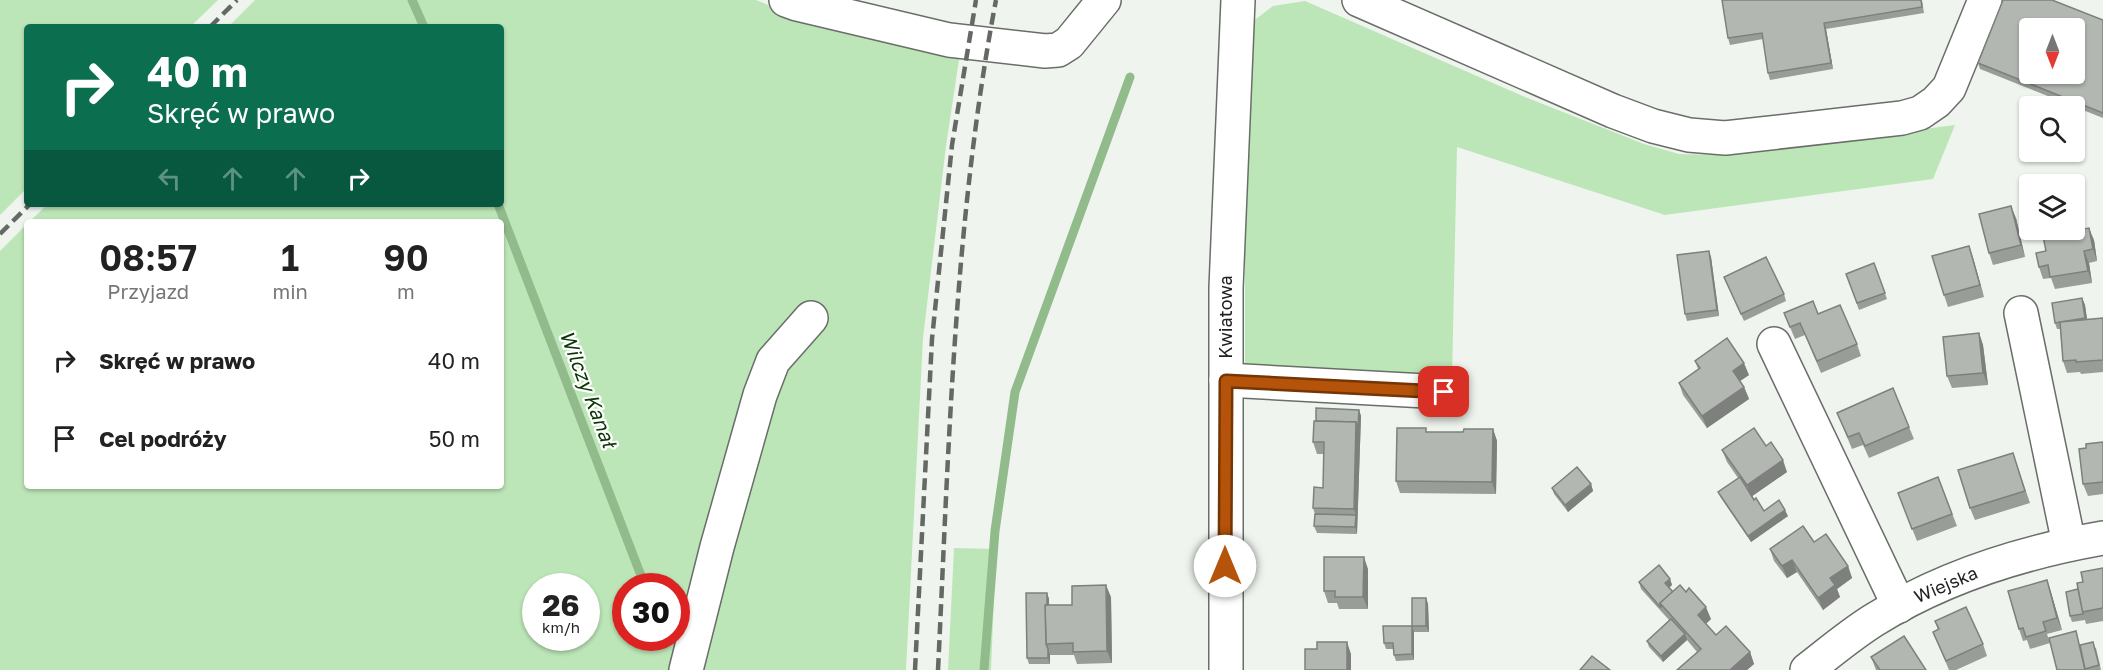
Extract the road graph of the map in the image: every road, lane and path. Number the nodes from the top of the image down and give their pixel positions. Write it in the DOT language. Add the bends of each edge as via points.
graph roads {
  1 [pos="786,0"];
  2 [pos="1104,0"];
  3 [pos="1238,0"];
  4 [pos="1359,0"];
  5 [pos="1985,0"];
  6 [pos="2021,313"];
  7 [pos="811,318"];
  8 [pos="1774,344"];
  9 [pos="1226,381"];
  10 [pos="1444,392"];
  11 [pos="2103,538"];
  12 [pos="2069,544"];
  13 [pos="1899,606"];
  14 [pos="686,670"];
  15 [pos="1226,670"];
  16 [pos="1807,670"];
  1 -- 2 [label="street" via="949,40 1045,51 1058,50 1069,43"];
  3 -- 9 [label="street, Kwiatowa" via="1228,210"];
  4 -- 5 [label="street" via="1623,115 1689,135 1725,138 1920,113 1949,88"];
  6 -- 12 [label="street"];
  7 -- 14 [label="street" via="773,361 760,395"];
  8 -- 13 [label="street"];
  9 -- 10 [label="street"];
  9 -- 15 [label="street, Kwiatowa"];
  11 -- 12 [label="street, Wiejska"];
  12 -- 13 [label="street, Wiejska" via="1995,564"];
  13 -- 16 [label="street, Wiejska" via="1852,635"];
}
